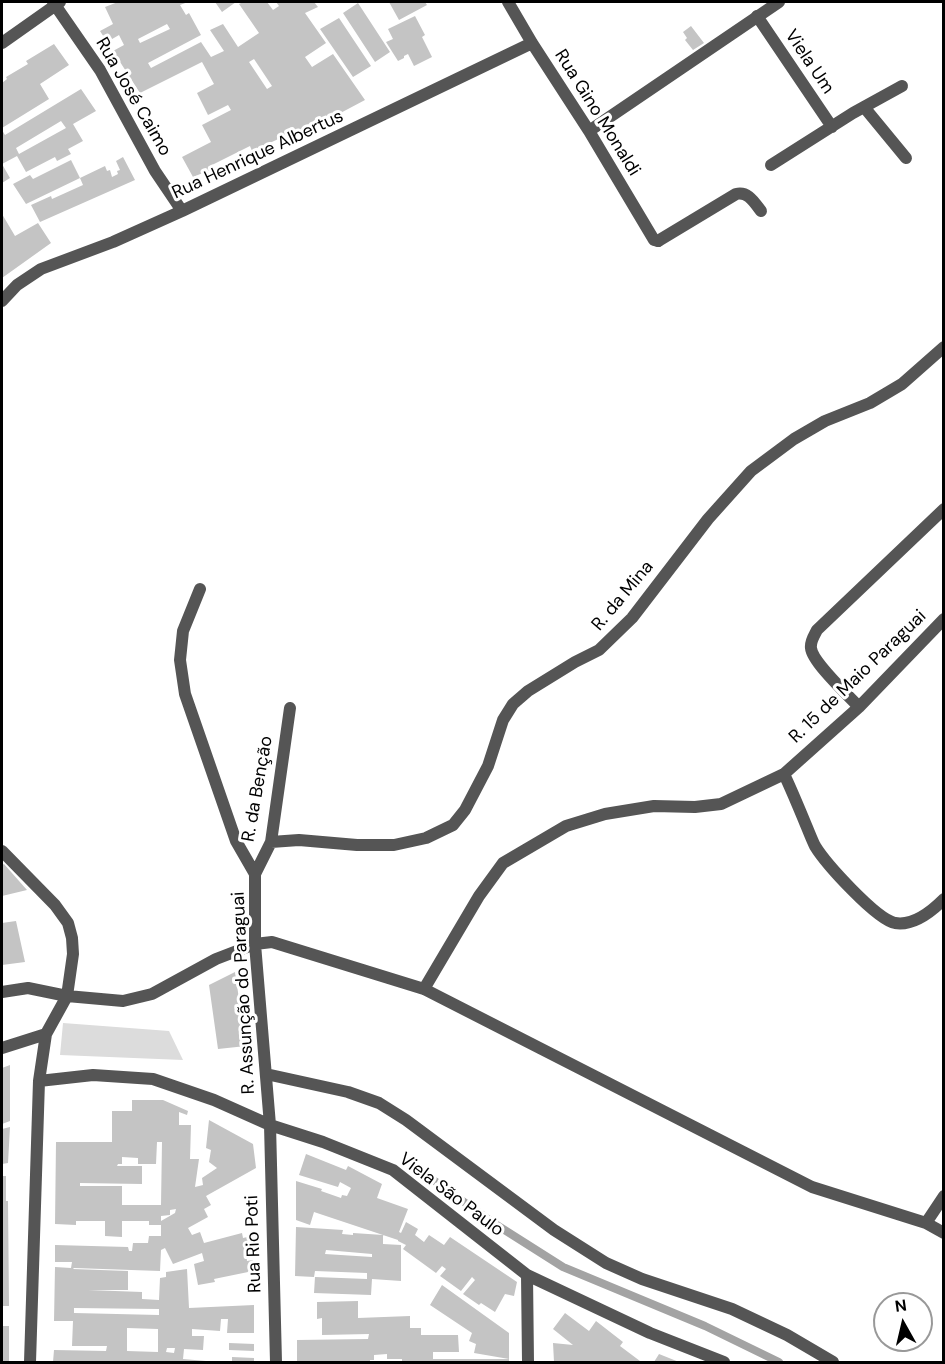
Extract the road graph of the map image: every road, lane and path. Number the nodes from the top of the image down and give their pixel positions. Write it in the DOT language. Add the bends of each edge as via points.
graph roads {
  1 [pos="56,2"];
  2 [pos="508,2"];
  3 [pos="779,2"];
  4 [pos="757,16"];
  5 [pos="2,43"];
  6 [pos="532,43"];
  7 [pos="902,86"];
  8 [pos="864,107"];
  9 [pos="831,127"];
  10 [pos="589,131"];
  11 [pos="906,158"];
  12 [pos="771,165"];
  13 [pos="182,211"];
  14 [pos="761,211"];
  15 [pos="2,301"];
  16 [pos="944,347"];
  17 [pos="944,509"];
  18 [pos="200,589"];
  19 [pos="944,619"];
  20 [pos="859,707"];
  21 [pos="290,708"];
  22 [pos="784,774"];
  23 [pos="271,842"];
  24 [pos="2,851"];
  25 [pos="255,874"];
  26 [pos="944,899"];
  27 [pos="255,944"];
  28 [pos="424,989"];
  29 [pos="2,992"];
  30 [pos="67,996"];
  31 [pos="46,1034"];
  32 [pos="2,1048"];
  33 [pos="266,1074"];
  34 [pos="39,1081"];
  35 [pos="270,1125"];
  36 [pos="944,1196"];
  37 [pos="926,1223"];
  38 [pos="944,1233"];
  39 [pos="527,1275"];
  40 [pos="30,1362"];
  41 [pos="276,1362"];
  42 [pos="528,1362"];
  43 [pos="724,1362"];
  44 [pos="833,1362"];
  1 -- 5 [label="street"];
  1 -- 13 [label="street, Rua José Caimo"];
  2 -- 6 [label="street, Rua Gino Monaldi"];
  3 -- 4 [label="street"];
  4 -- 9 [label="street, Viela Um"];
  4 -- 10 [label="street"];
  6 -- 10 [label="street, Rua Gino Monaldi"];
  6 -- 13 [label="street, Rua Henrique Albertus"];
  7 -- 8 [label="street"];
  8 -- 9 [label="street"];
  8 -- 11 [label="street"];
  9 -- 12 [label="street"];
  10 -- 14 [label="street, Rua Gino Monaldi" via="658,242 740,192 748,195"];
  13 -- 15 [label="street, Rua Henrique Albertus" via="41,269"];
  16 -- 23 [label="street, R. da Mina" via="902,384 870,404 814,427 751,471 708,519 632,618 599,650 528,691 513,704 503,720 488,766 453,825 426,838 394,845"];
  17 -- 20 [label="street" via="811,640 814,659"];
  18 -- 25 [label="street, R. Assunção do Paraguai" via="183,631 180,660 185,694 236,841"];
  19 -- 20 [label="street, R. 15 de Maio Paraguai"];
  20 -- 22 [label="street, R. 15 de Maio Paraguai"];
  21 -- 23 [label="street, R. da Benção"];
  22 -- 26 [label="street" via="816,846 844,883 885,919 905,923 922,917"];
  22 -- 28 [label="street, R. 15 de Maio Paraguai" via="721,804 654,806 605,814 566,826 502,863"];
  23 -- 25 [label="street, R. da Benção"];
  24 -- 30 [label="street" via="68,923 73,954"];
  25 -- 27 [label="street, R. Assunção do Paraguai"];
  27 -- 28 [label="street" via="272,942"];
  27 -- 30 [label="street" via="216,959 152,994 123,1001"];
  27 -- 33 [label="street, R. Assunção do Paraguai"];
  28 -- 37 [label="street" via="812,1187"];
  29 -- 30 [label="street" via="28,988"];
  30 -- 31 [label="street"];
  31 -- 32 [label="street"];
  31 -- 34 [label="street"];
  33 -- 35 [label="street, R. Assunção do Paraguai"];
  33 -- 44 [label="street" via="379,1103 606,1263 732,1309"];
  34 -- 35 [label="street, Viela São Paulo" via="93,1075 153,1079"];
  34 -- 40 [label="street"];
  35 -- 39 [label="street, Viela São Paulo" via="393,1170"];
  35 -- 41 [label="street, Rua Rio Poti"];
  36 -- 37 [label="street"];
  37 -- 38 [label="street"];
  39 -- 42 [label="street"];
  39 -- 43 [label="street, Viela São Paulo" via="650,1333"];
}
